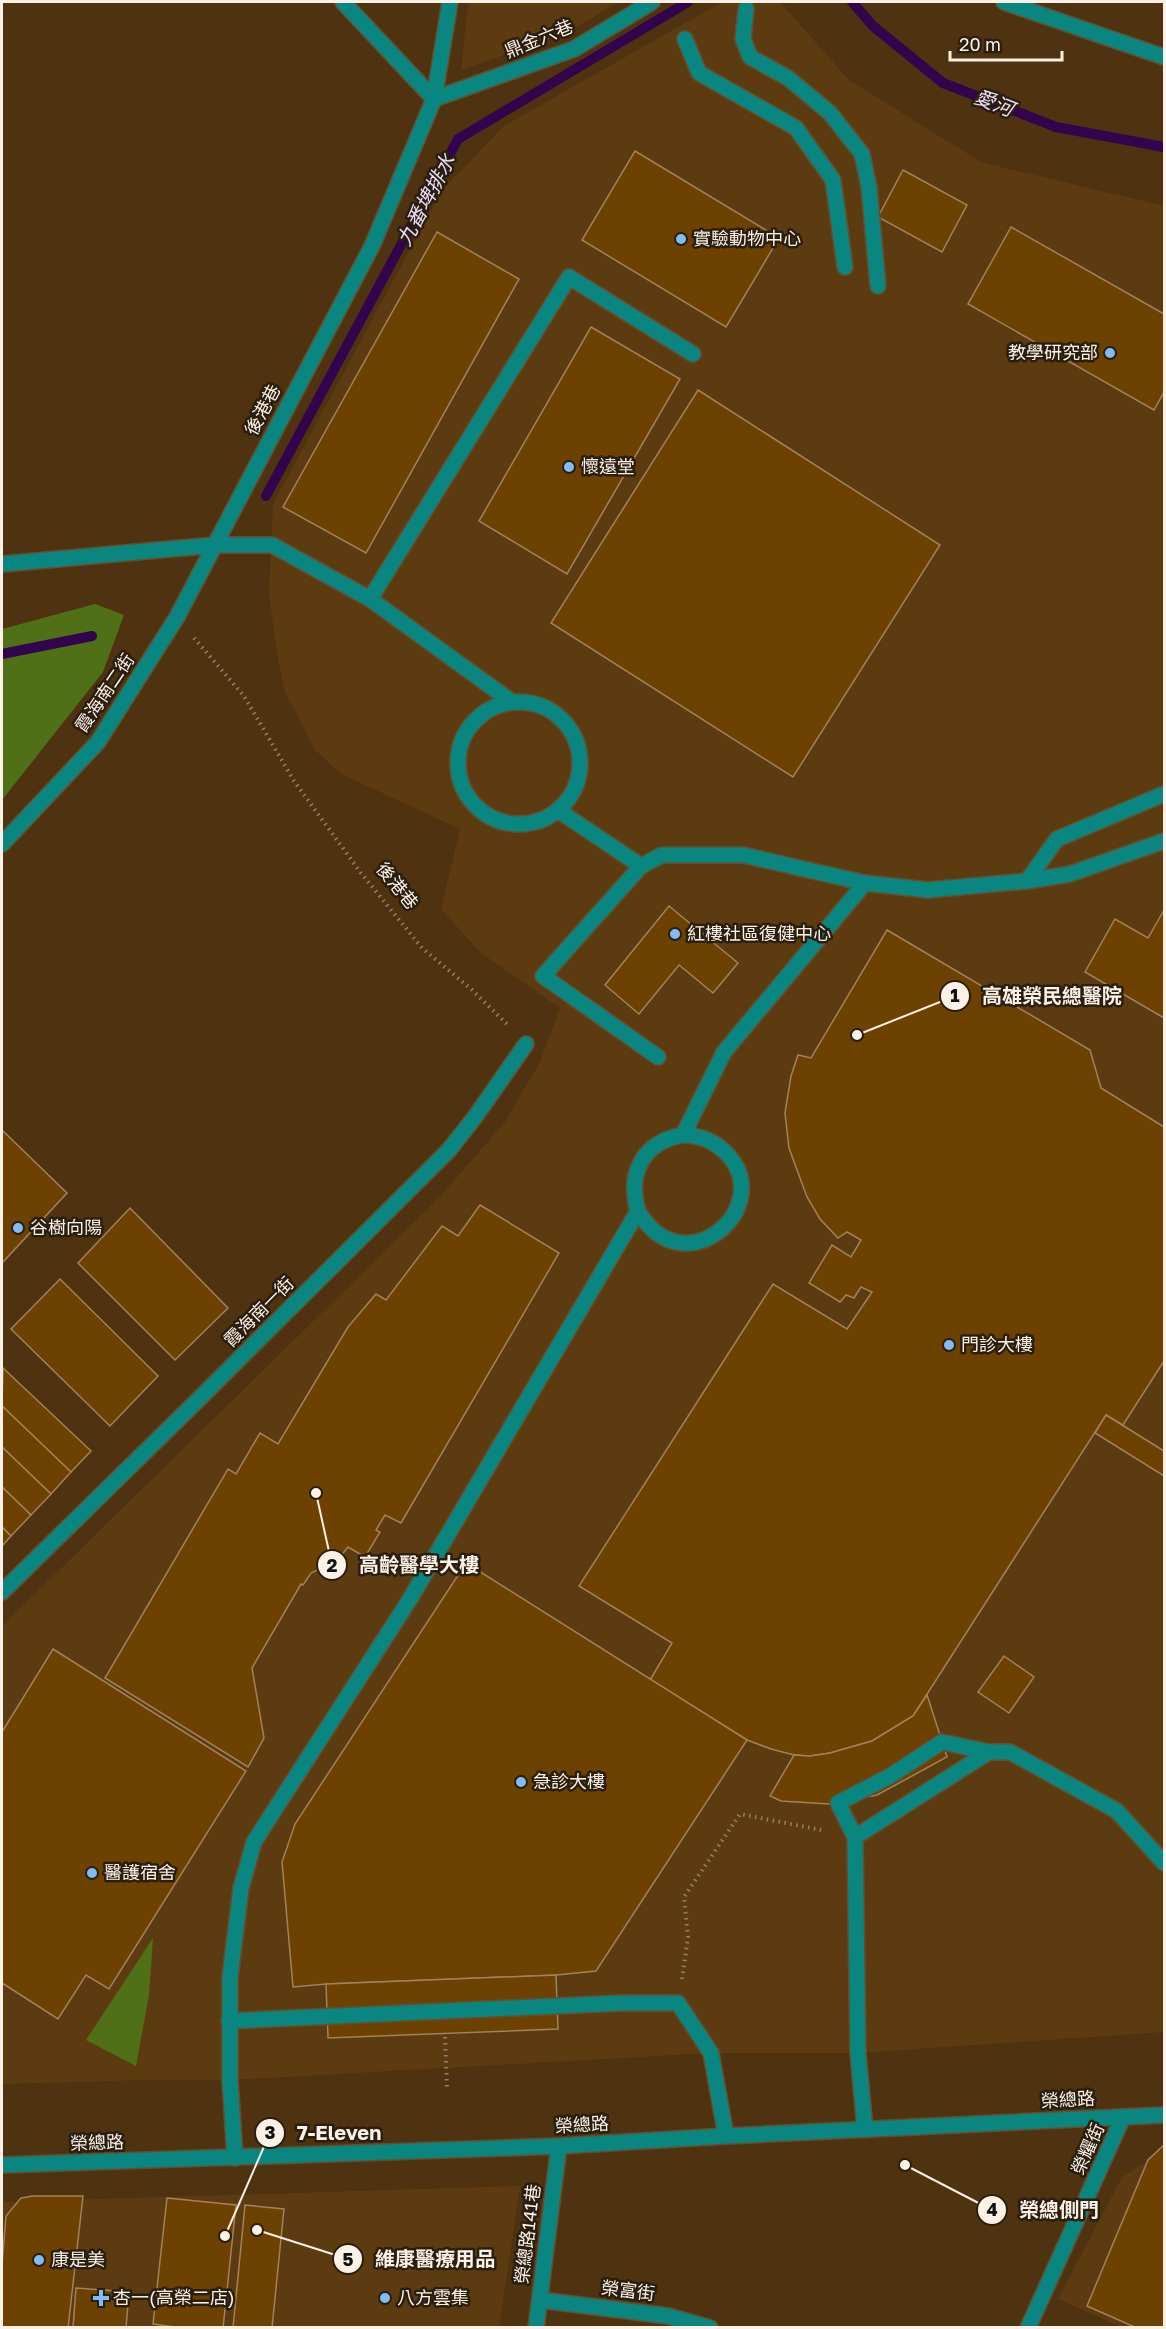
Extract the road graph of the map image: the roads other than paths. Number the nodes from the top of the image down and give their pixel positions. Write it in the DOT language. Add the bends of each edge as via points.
graph roads {
  1 [pos="343,2"];
  2 [pos="450,2"];
  3 [pos="652,2"];
  4 [pos="1004,2"];
  5 [pos="746,9"];
  6 [pos="685,39"];
  7 [pos="1164,57"];
  8 [pos="434,99"];
  9 [pos="845,267"];
  10 [pos="878,286"];
  11 [pos="693,354"];
  12 [pos="215,544"];
  13 [pos="2,564"];
  14 [pos="370,599"];
  15 [pos="512,702"];
  16 [pos="1164,794"];
  17 [pos="559,811"];
  18 [pos="1164,841"];
  19 [pos="2,844"];
  20 [pos="641,866"];
  21 [pos="1028,881"];
  22 [pos="865,883"];
  23 [pos="526,1044"];
  24 [pos="658,1057"];
  25 [pos="683,1135"];
  26 [pos="638,1211"];
  27 [pos="2,1592"];
  28 [pos="989,1752"];
  29 [pos="855,1838"];
  30 [pos="1164,1863"];
  31 [pos="229,2021"];
  32 [pos="1164,2115"];
  33 [pos="1124,2117"];
  34 [pos="865,2129"];
  35 [pos="726,2136"];
  36 [pos="559,2146"];
  37 [pos="235,2158"];
  38 [pos="2,2165"];
  39 [pos="540,2300"];
  40 [pos="536,2328"];
  41 [pos="710,2328"];
  42 [pos="1028,2328"];
  1 -- 8 [label="street"];
  2 -- 8 [label="street, 後港巷"];
  3 -- 8 [label="street, 鼎金六巷" via="574,49"];
  4 -- 7 [label="street"];
  5 -- 10 [label="street" via="743,39 750,57 788,78 830,113 862,154"];
  6 -- 9 [label="street" via="699,73 796,128 833,180"];
  8 -- 12 [label="street, 後港巷" via="372,246"];
  11 -- 14 [label="street" via="569,277"];
  12 -- 13 [label="street"];
  12 -- 14 [label="street" via="272,545"];
  12 -- 19 [label="street, 霞海南二街" via="177,617 98,742"];
  14 -- 15 [label="street"];
  15 -- 17 [label="street" via="532,703 550,710 576,739 579,777 572,795"];
  15 -- 17 [label="street" via="492,708 475,720 463,737 458,757 459,778 481,813 500,823 521,825 541,821"];
  16 -- 21 [label="street" via="1057,839"];
  17 -- 20 [label="street"];
  18 -- 21 [label="street" via="1070,874"];
  20 -- 22 [label="street" via="662,855 743,855"];
  20 -- 24 [label="street" via="543,976"];
  21 -- 22 [label="street" via="928,890"];
  22 -- 25 [label="street" via="724,1052"];
  23 -- 27 [label="street, 霞海南一街" via="449,1150"];
  25 -- 26 [label="street" via="663,1141 643,1158 634,1180"];
  25 -- 26 [label="street" via="704,1138 720,1146 732,1159 739,1176 736,1212 712,1236 696,1243 680,1243 656,1233"];
  26 -- 31 [label="street" via="410,1599 255,1842 241,1888"];
  28 -- 29 [label="street"];
  28 -- 29 [label="street" via="942,1742 890,1776 838,1803"];
  28 -- 30 [label="street" via="1010,1752 1118,1811"];
  29 -- 34 [label="street" via="858,2053"];
  31 -- 35 [label="street" via="678,2003 711,2053"];
  31 -- 37 [label="street"];
  32 -- 33 [label="street, 榮總路"];
  33 -- 34 [label="street, 榮總路"];
  33 -- 42 [label="street, 榮耀街"];
  34 -- 35 [label="street, 榮總路"];
  35 -- 36 [label="street, 榮總路"];
  36 -- 37 [label="street, 榮總路"];
  36 -- 39 [label="street, 榮總路141巷"];
  37 -- 38 [label="street, 榮總路"];
  39 -- 40 [label="street, 榮總路141巷"];
  39 -- 41 [label="street, 榮富街" via="668,2316"];
}
